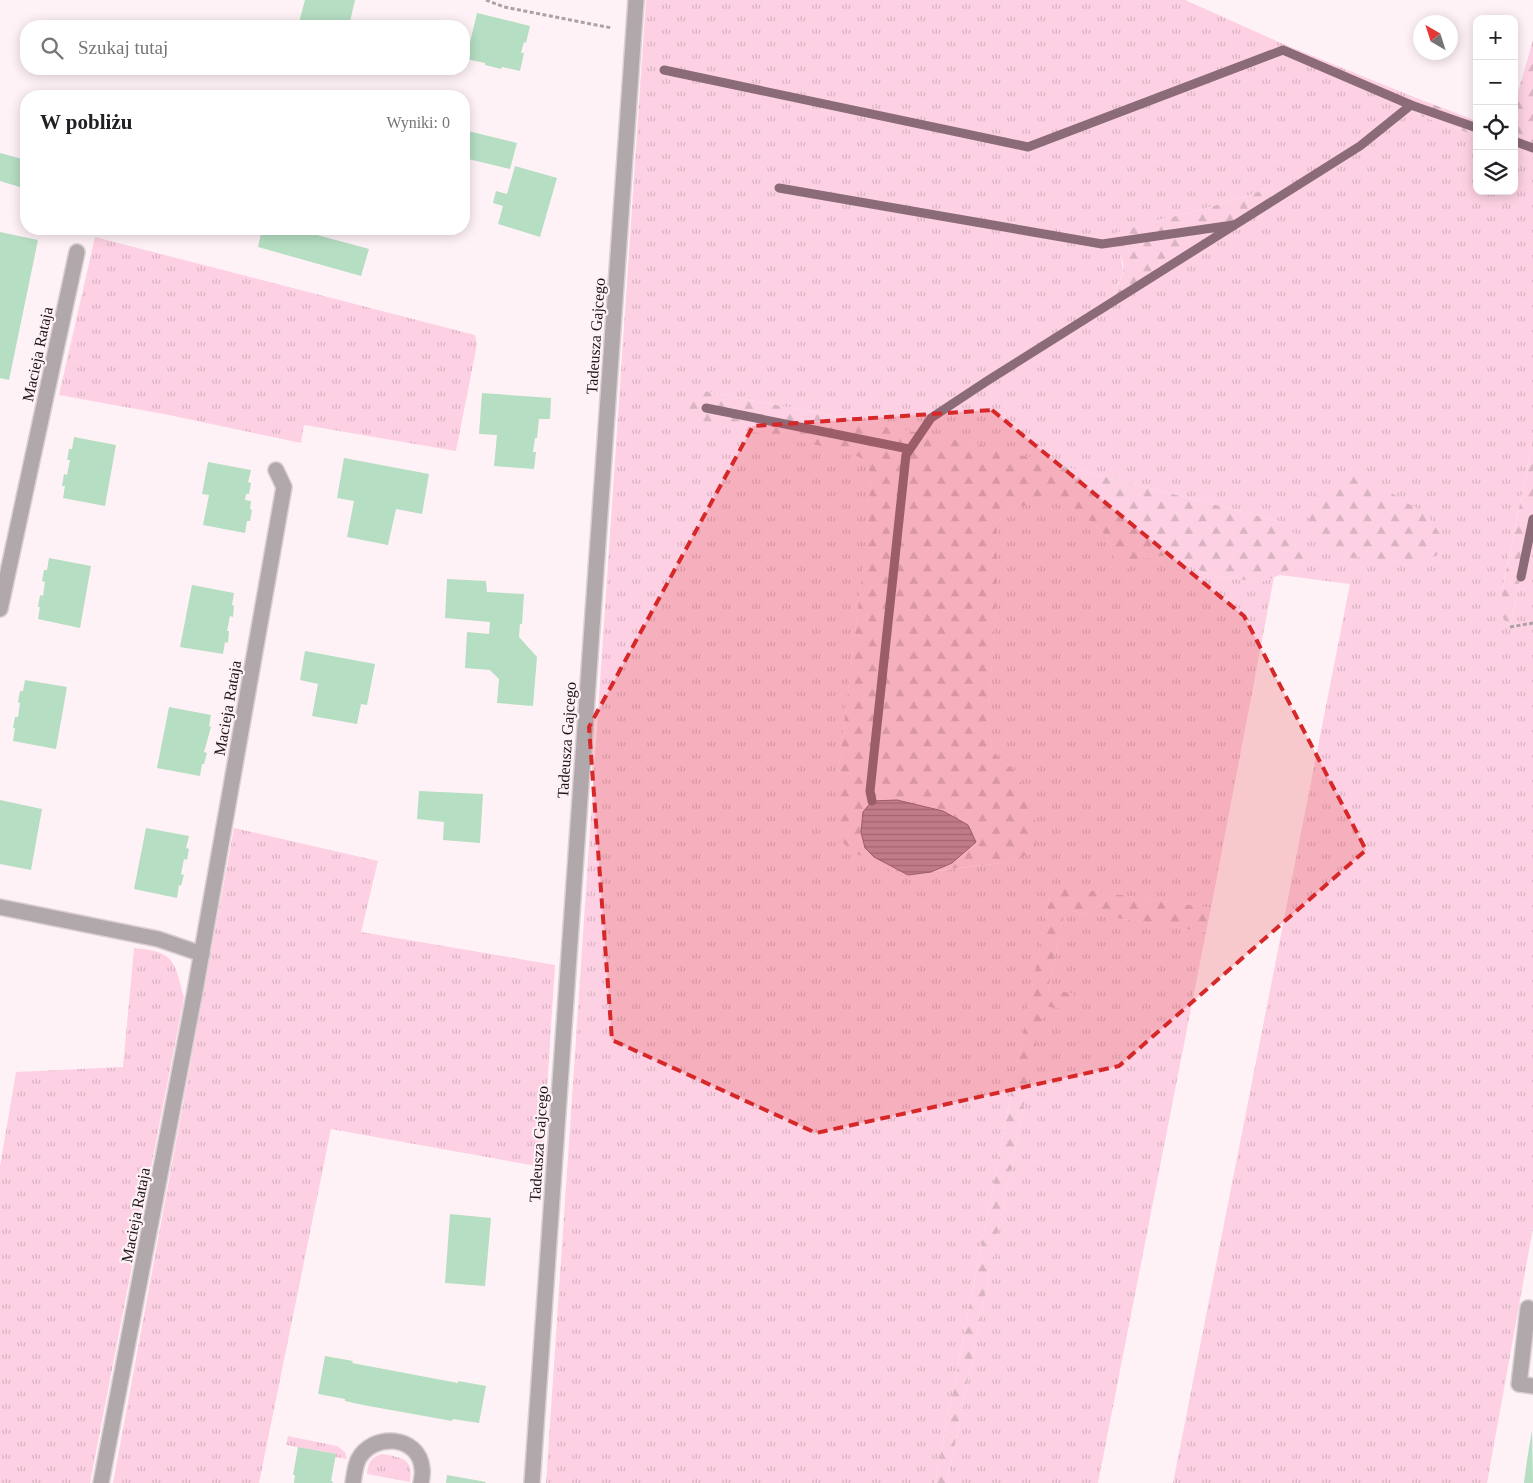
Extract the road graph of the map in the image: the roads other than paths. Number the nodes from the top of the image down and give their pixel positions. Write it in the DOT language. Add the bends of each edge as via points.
graph roads {
  1 [pos="636,0"];
  2 [pos="77,252"];
  3 [pos="276,470"];
  4 [pos="0,609"];
  5 [pos="0,908"];
  6 [pos="202,954"];
  7 [pos="1528,1308"];
  8 [pos="1533,1386"];
  9 [pos="101,1483"];
  10 [pos="353,1483"];
  11 [pos="421,1483"];
  12 [pos="532,1483"];
  1 -- 12 [label="street, Tadeusza Gajcego"];
  2 -- 4 [label="street, Macieja Rataja"];
  3 -- 6 [label="street, Macieja Rataja" via="284,487"];
  5 -- 6 [label="street" via="158,940"];
  6 -- 9 [label="street, Macieja Rataja"];
  7 -- 8 [label="street" via="1519,1384"];
  10 -- 11 [label="street" via="362,1455 368,1448 387,1440 400,1442 418,1457 422,1466"];
}
